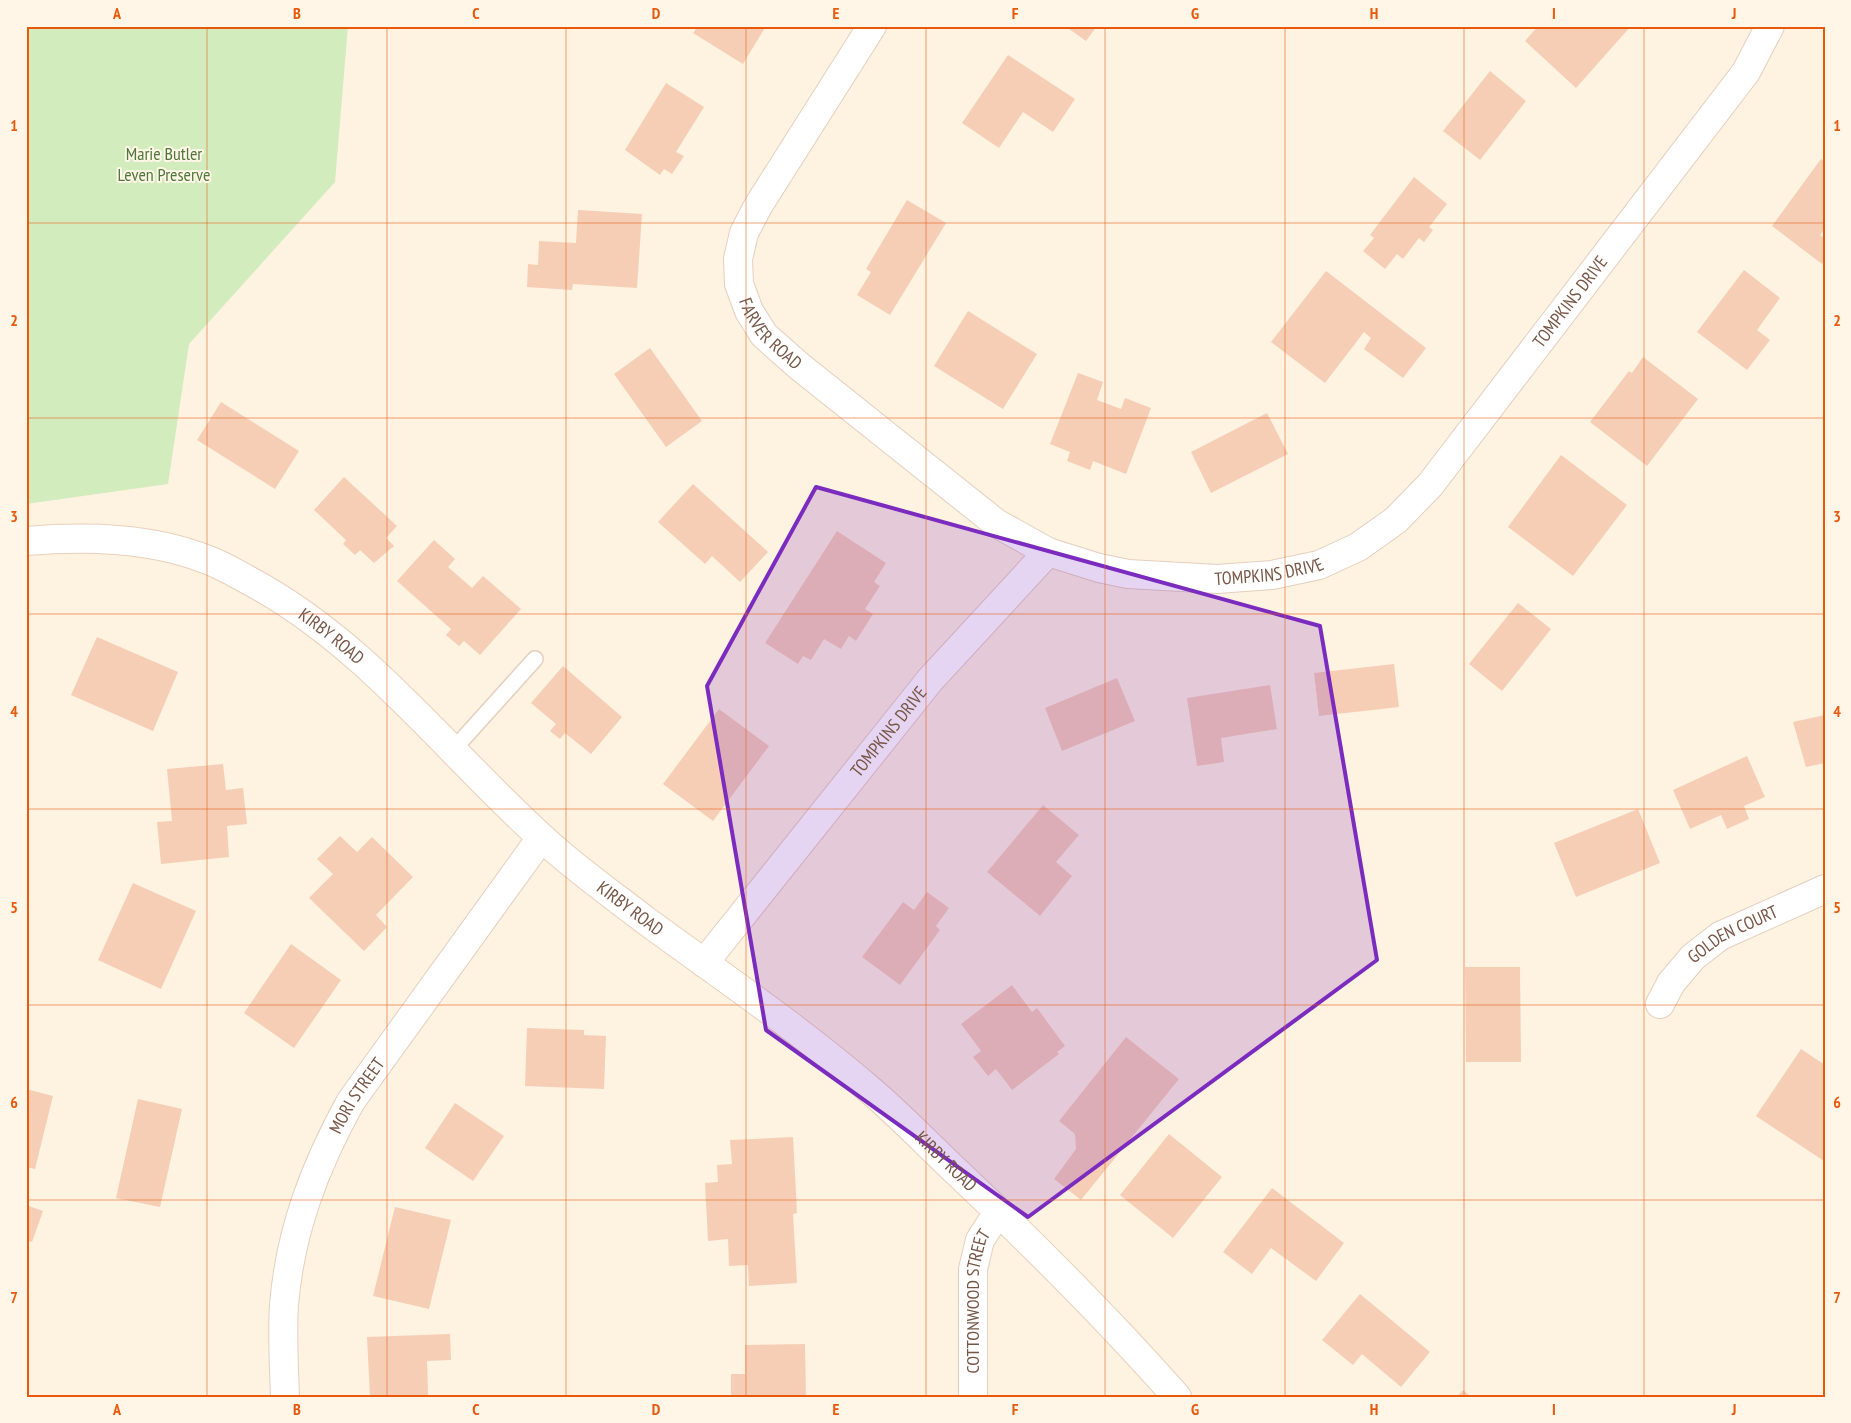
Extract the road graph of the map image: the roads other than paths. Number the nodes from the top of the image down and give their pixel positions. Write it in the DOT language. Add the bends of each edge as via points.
graph roads {
  1 [pos="872,26"];
  2 [pos="1770,26"];
  3 [pos="26,541"];
  4 [pos="1048,552"];
  5 [pos="535,659"];
  6 [pos="453,750"];
  7 [pos="541,838"];
  8 [pos="1825,889"];
  9 [pos="704,963"];
  10 [pos="1660,1004"];
  11 [pos="998,1212"];
  12 [pos="285,1397"];
  13 [pos="973,1397"];
  14 [pos="1177,1397"];
  1 -- 4 [label="street, FARVER ROAD" via="744,233 738,259 739,284 749,311 764,335 799,366 996,523"];
  2 -- 4 [label="street, TOMPKINS DRIVE" via="1746,72 1430,485 1396,520 1358,547 1319,565 1272,575 1218,578 1128,574"];
  3 -- 6 [label="street, KIRBY ROAD" via="62,538 125,540 210,560 274,594 340,640"];
  4 -- 9 [label="street, TOMPKINS DRIVE" via="930,680"];
  5 -- 6 [label="lane"];
  6 -- 7 [label="street, KIRBY ROAD"];
  7 -- 9 [label="street, KIRBY ROAD" via="598,885"];
  7 -- 12 [label="street, MORI STREET" via="352,1102 332,1136 308,1191 292,1249 284,1306"];
  8 -- 10 [label="street, GOLDEN COURT" via="1720,936 1693,957 1671,983"];
  9 -- 11 [label="street, KIRBY ROAD" via="870,1090"];
  11 -- 13 [label="street, COTTONWOOD STREET" via="980,1240 973,1269"];
  11 -- 14 [label="street, KIRBY ROAD" via="1141,1356"];
}
